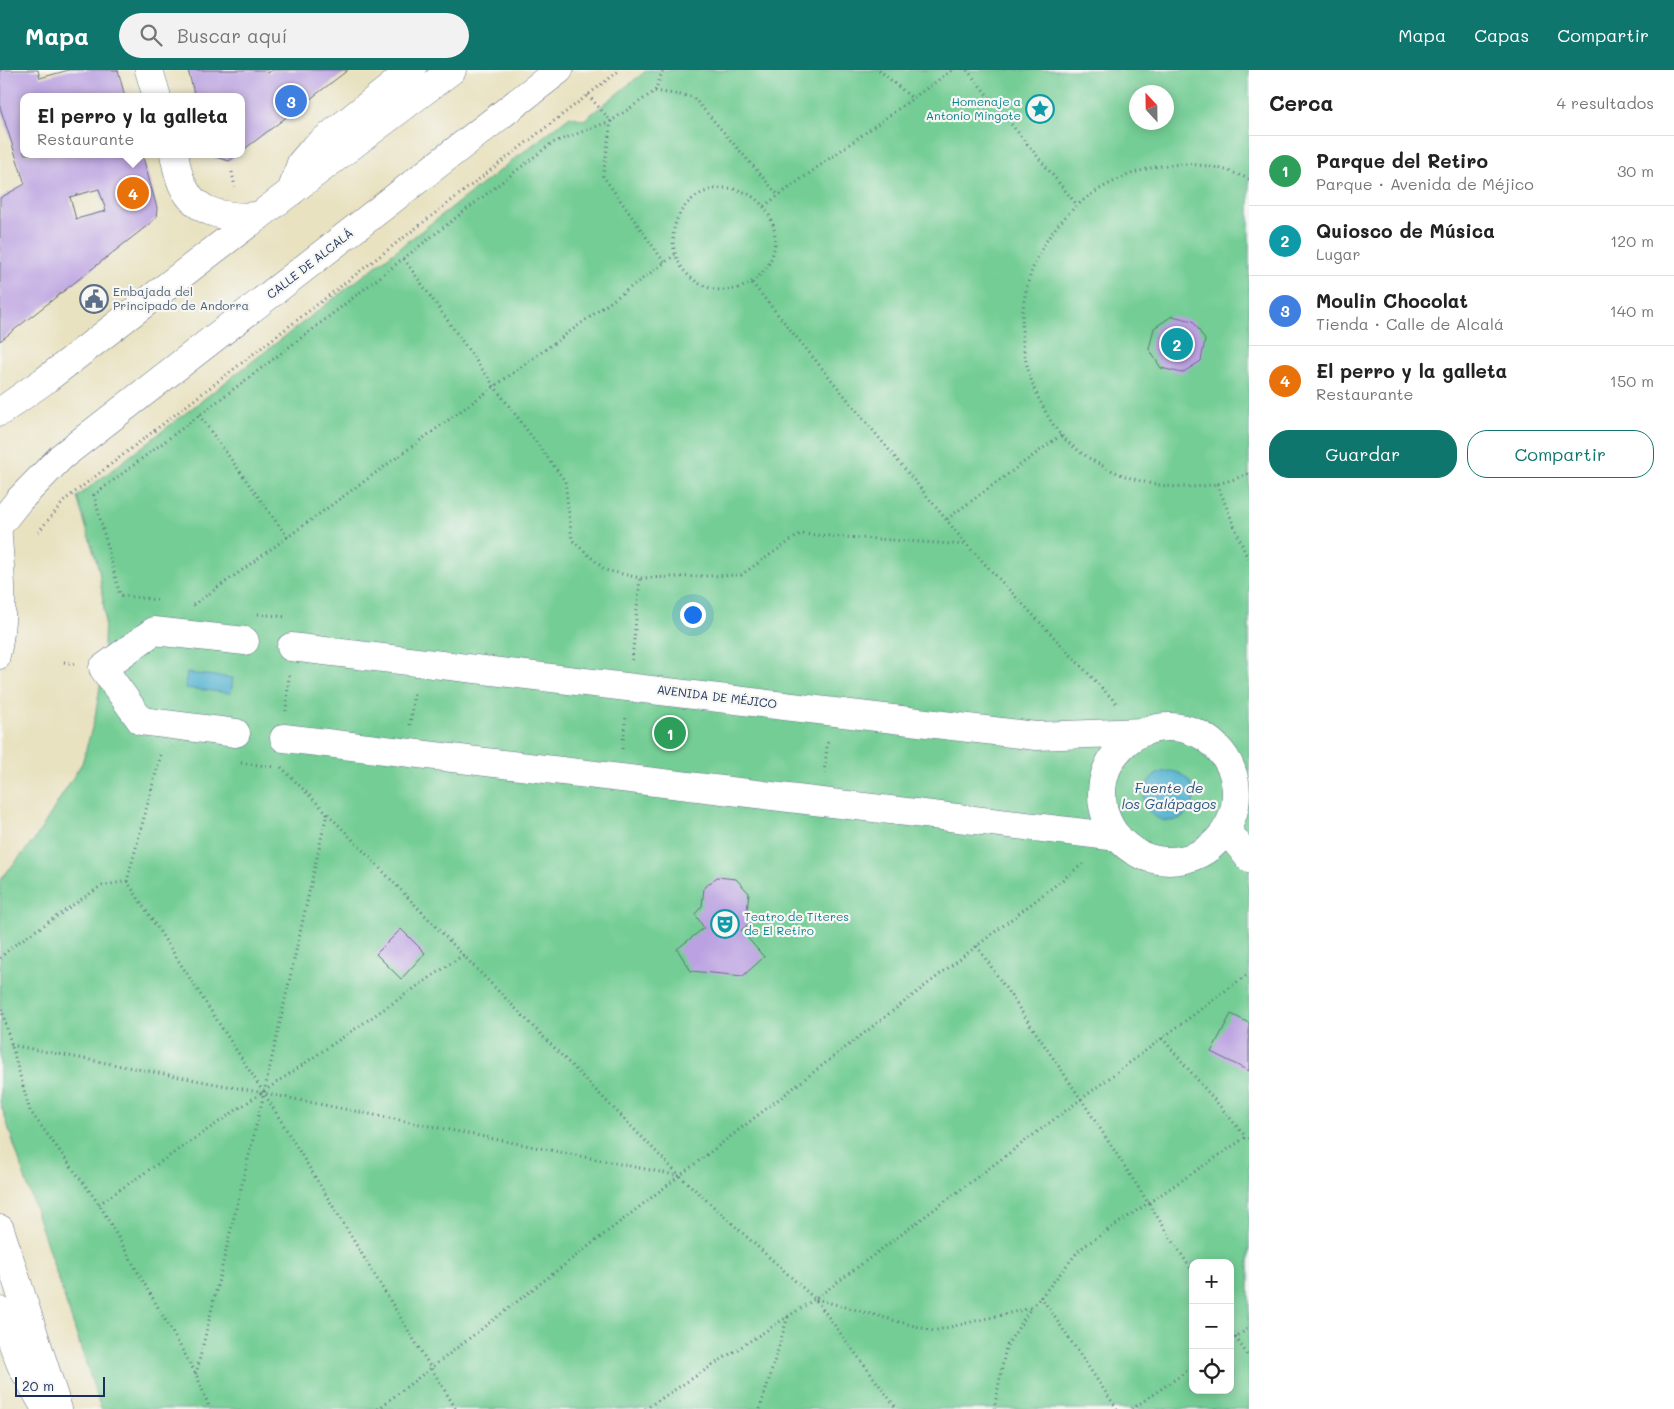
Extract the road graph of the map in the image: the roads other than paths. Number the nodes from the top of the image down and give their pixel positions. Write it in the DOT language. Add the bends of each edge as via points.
graph roads {
  1 [pos="149,70"];
  2 [pos="412,70"];
  3 [pos="452,70"];
  4 [pos="559,70"];
  5 [pos="156,93"];
  6 [pos="175,158"];
  7 [pos="291,192"];
  8 [pos="259,216"];
  9 [pos="0,412"];
  10 [pos="1,522"];
  11 [pos="245,641"];
  12 [pos="291,647"];
  13 [pos="0,660"];
  14 [pos="1143,732"];
  15 [pos="236,733"];
  16 [pos="284,738"];
  17 [pos="1238,755"];
  18 [pos="1226,829"];
  19 [pos="1118,837"];
  20 [pos="1249,858"];
  21 [pos="0,1229"];
  22 [pos="0,1311"];
  23 [pos="46,1409"];
  24 [pos="58,1409"];
  1 -- 5 [label="street"];
  2 -- 7 [label="street" via="314,149 301,163"];
  3 -- 7 [label="street"];
  4 -- 10 [label="street, CALLE DE ALCALÁ" via="61,457"];
  6 -- 8 [label="street" via="182,184 198,205 213,214 237,218"];
  7 -- 8 [label="street"];
  8 -- 9 [label="street"];
  10 -- 13 [label="lane" via="6,601 4,648"];
  11 -- 15 [label="street" via="154,630 103,668 141,721"];
  12 -- 14 [label="street, AVENIDA DE MÉJICO" via="1036,736"];
  14 -- 17 [label="street" via="1161,727 1181,728"];
  14 -- 19 [label="street" via="1116,752 1102,782 1101,800 1105,816"];
  16 -- 19 [label="street"];
  17 -- 18 [label="street" via="1233,813"];
  18 -- 19 [label="street" via="1205,851 1177,861 1163,861 1135,853"];
  18 -- 20 [label="street"];
  21 -- 24 [label="street"];
  22 -- 23 [label="street" via="21,1365"];
}
